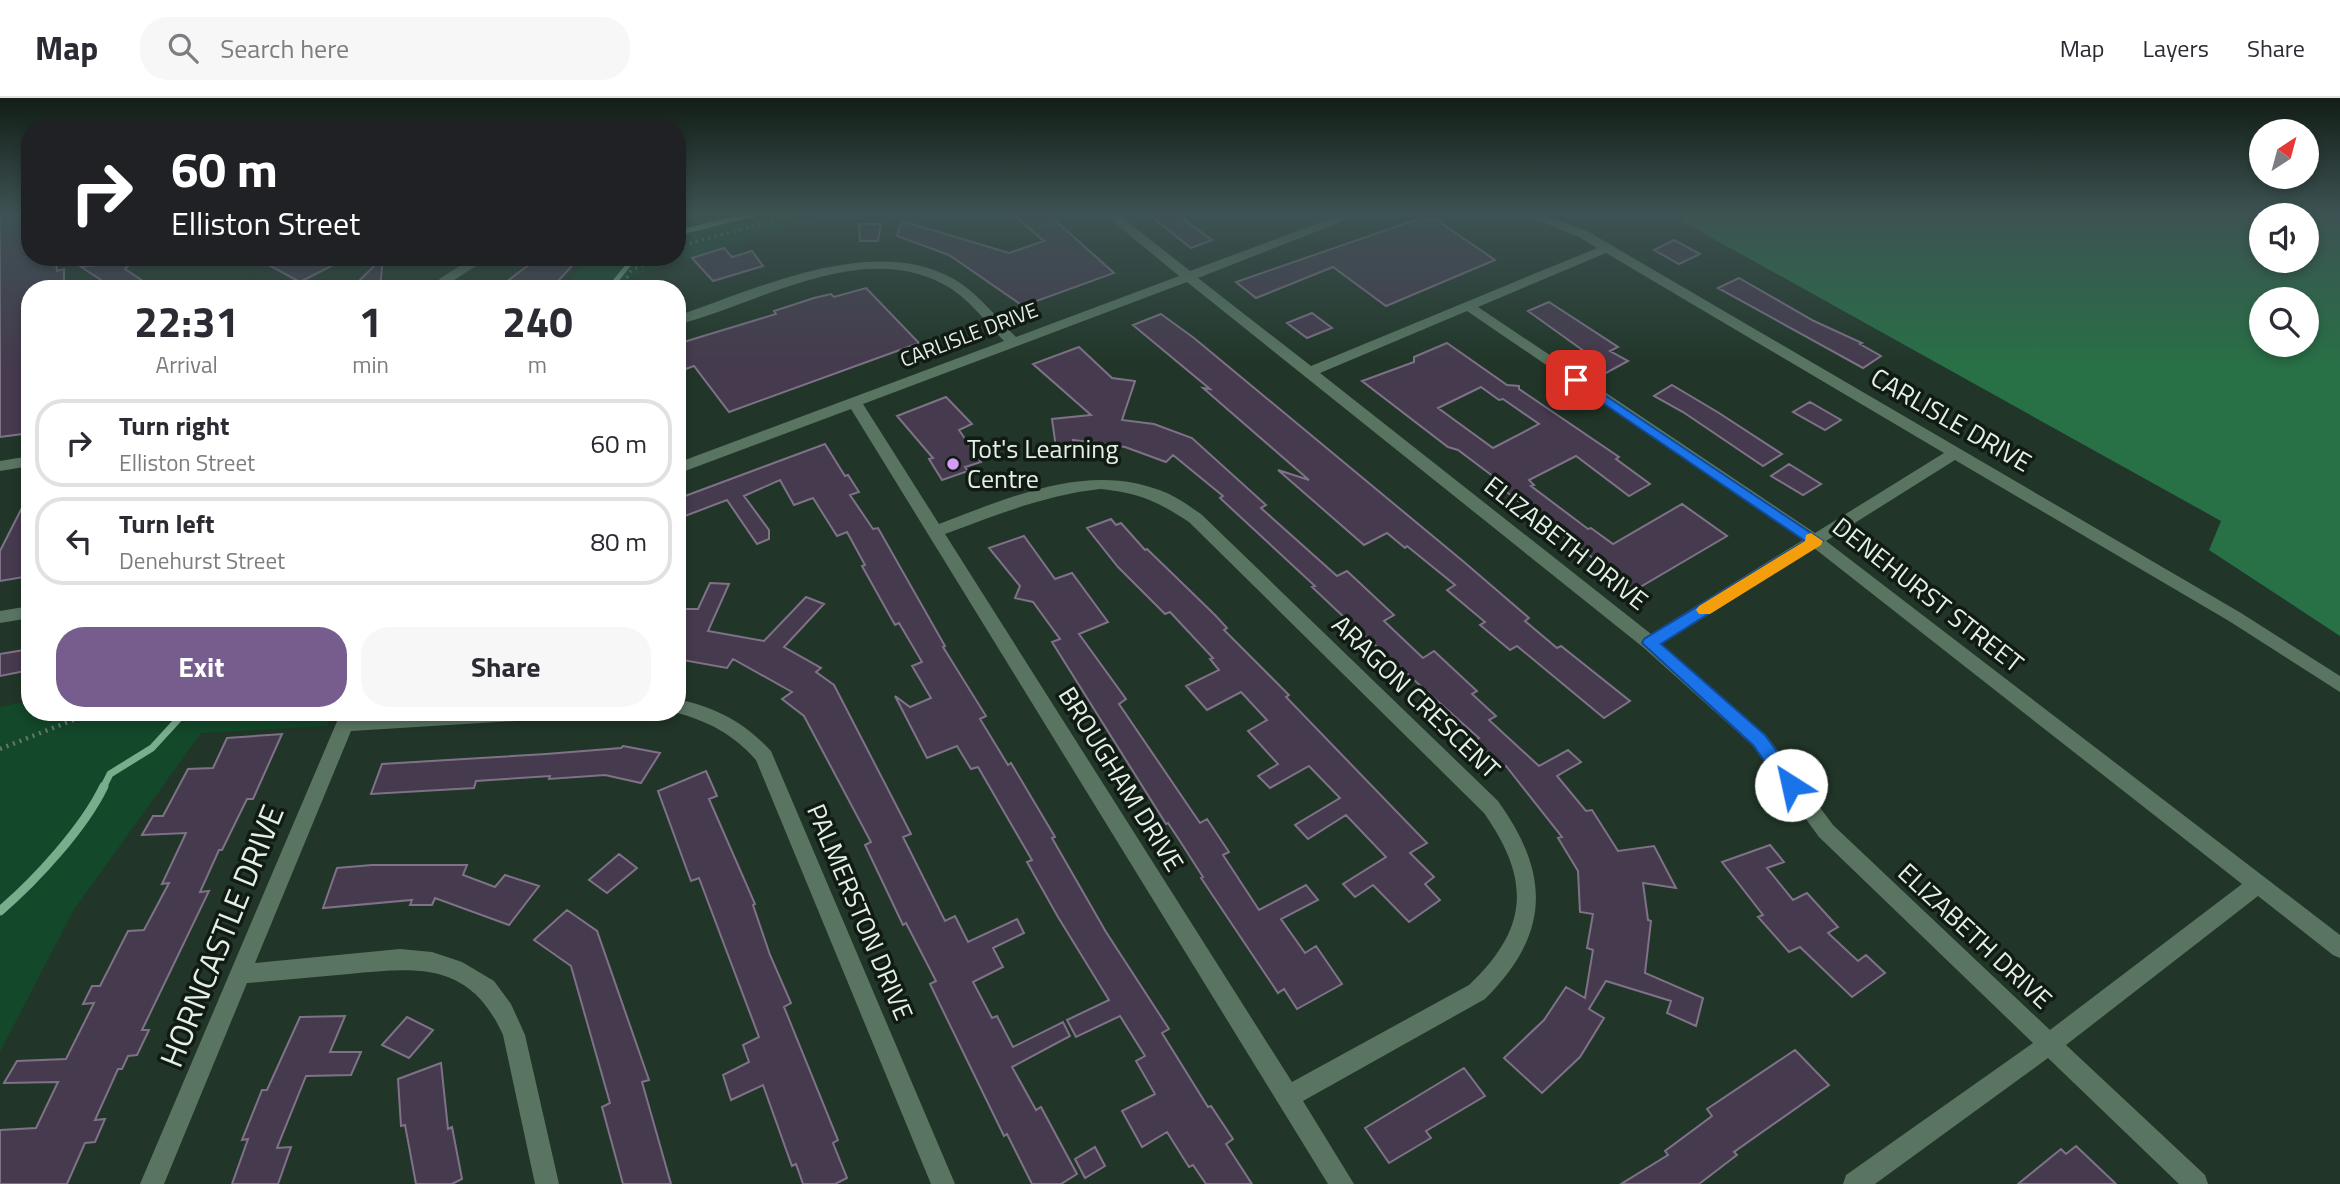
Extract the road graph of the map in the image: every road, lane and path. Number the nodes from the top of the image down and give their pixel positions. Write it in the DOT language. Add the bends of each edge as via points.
graph roads {
  1 [pos="1174,265"];
  2 [pos="1222,265"];
  3 [pos="1567,265"];
  4 [pos="1635,265"];
  5 [pos="468,266"];
  6 [pos="641,266"];
  7 [pos="1190,277"];
  8 [pos="446,279"];
  9 [pos="626,280"];
  10 [pos="1468,306"];
  11 [pos="686,318"];
  12 [pos="1013,342"];
  13 [pos="1310,372"];
  14 [pos="855,403"];
  15 [pos="1955,453"];
  16 [pos="21,462"];
  17 [pos="0,466"];
  18 [pos="686,466"];
  19 [pos="937,531"];
  20 [pos="1816,541"];
  21 [pos="21,614"];
  22 [pos="0,617"];
  23 [pos="1650,643"];
  24 [pos="2340,685"];
  25 [pos="686,708"];
  26 [pos="70,721"];
  27 [pos="347,721"];
  28 [pos="0,749"];
  29 [pos="2258,884"];
  30 [pos="2340,948"];
  31 [pos="242,974"];
  32 [pos="2051,1043"];
  33 [pos="1289,1096"];
  34 [pos="152,1184"];
  35 [pos="547,1184"];
  36 [pos="943,1184"];
  37 [pos="1342,1184"];
  38 [pos="1855,1184"];
  39 [pos="2196,1184"];
  1 -- 7 [label="street, ELIZABETH DRIVE"];
  2 -- 7 [label="street, CARLISLE DRIVE"];
  3 -- 10 [label="street"];
  4 -- 15 [label="street, CARLISLE DRIVE"];
  5 -- 8 [label="street"];
  6 -- 9 [label="path"];
  7 -- 12 [label="street, CARLISLE DRIVE"];
  7 -- 13 [label="street, ELIZABETH DRIVE"];
  10 -- 13 [label="street"];
  10 -- 20 [label="street, DENEHURST STREET"];
  11 -- 12 [label="street" via="828,271 892,265 921,270 952,283"];
  12 -- 14 [label="street, CARLISLE DRIVE"];
  13 -- 23 [label="street, ELIZABETH DRIVE"];
  14 -- 18 [label="street, CARLISLE DRIVE"];
  14 -- 19 [label="street, BROUGHAM DRIVE"];
  15 -- 20 [label="street"];
  15 -- 24 [label="street, CARLISLE DRIVE" via="2235,617"];
  16 -- 17 [label="street"];
  19 -- 33 [label="street, BROUGHAM DRIVE"];
  19 -- 33 [label="street, ARAGON CRESCENT" via="1071,486 1128,486 1170,500 1195,519 1507,827 1524,865 1528,904 1519,938 1498,972 1477,992"];
  20 -- 23 [label="street"];
  20 -- 29 [label="street, DENEHURST STREET"];
  21 -- 22 [label="street"];
  23 -- 32 [label="street, ELIZABETH DRIVE" via="1759,740 1826,831"];
  25 -- 36 [label="street, PALMERSTON DRIVE" via="726,722 764,756"];
  26 -- 28 [label="path"];
  27 -- 31 [label="street, HORNCASTLE DRIVE"];
  29 -- 30 [label="street, DENEHURST STREET"];
  29 -- 32 [label="street"];
  31 -- 34 [label="street, HORNCASTLE DRIVE"];
  31 -- 35 [label="street" via="400,958 462,972 486,988 514,1035"];
  32 -- 38 [label="street"];
  32 -- 39 [label="street, ELIZABETH DRIVE"];
  33 -- 37 [label="street, BROUGHAM DRIVE"];
}
